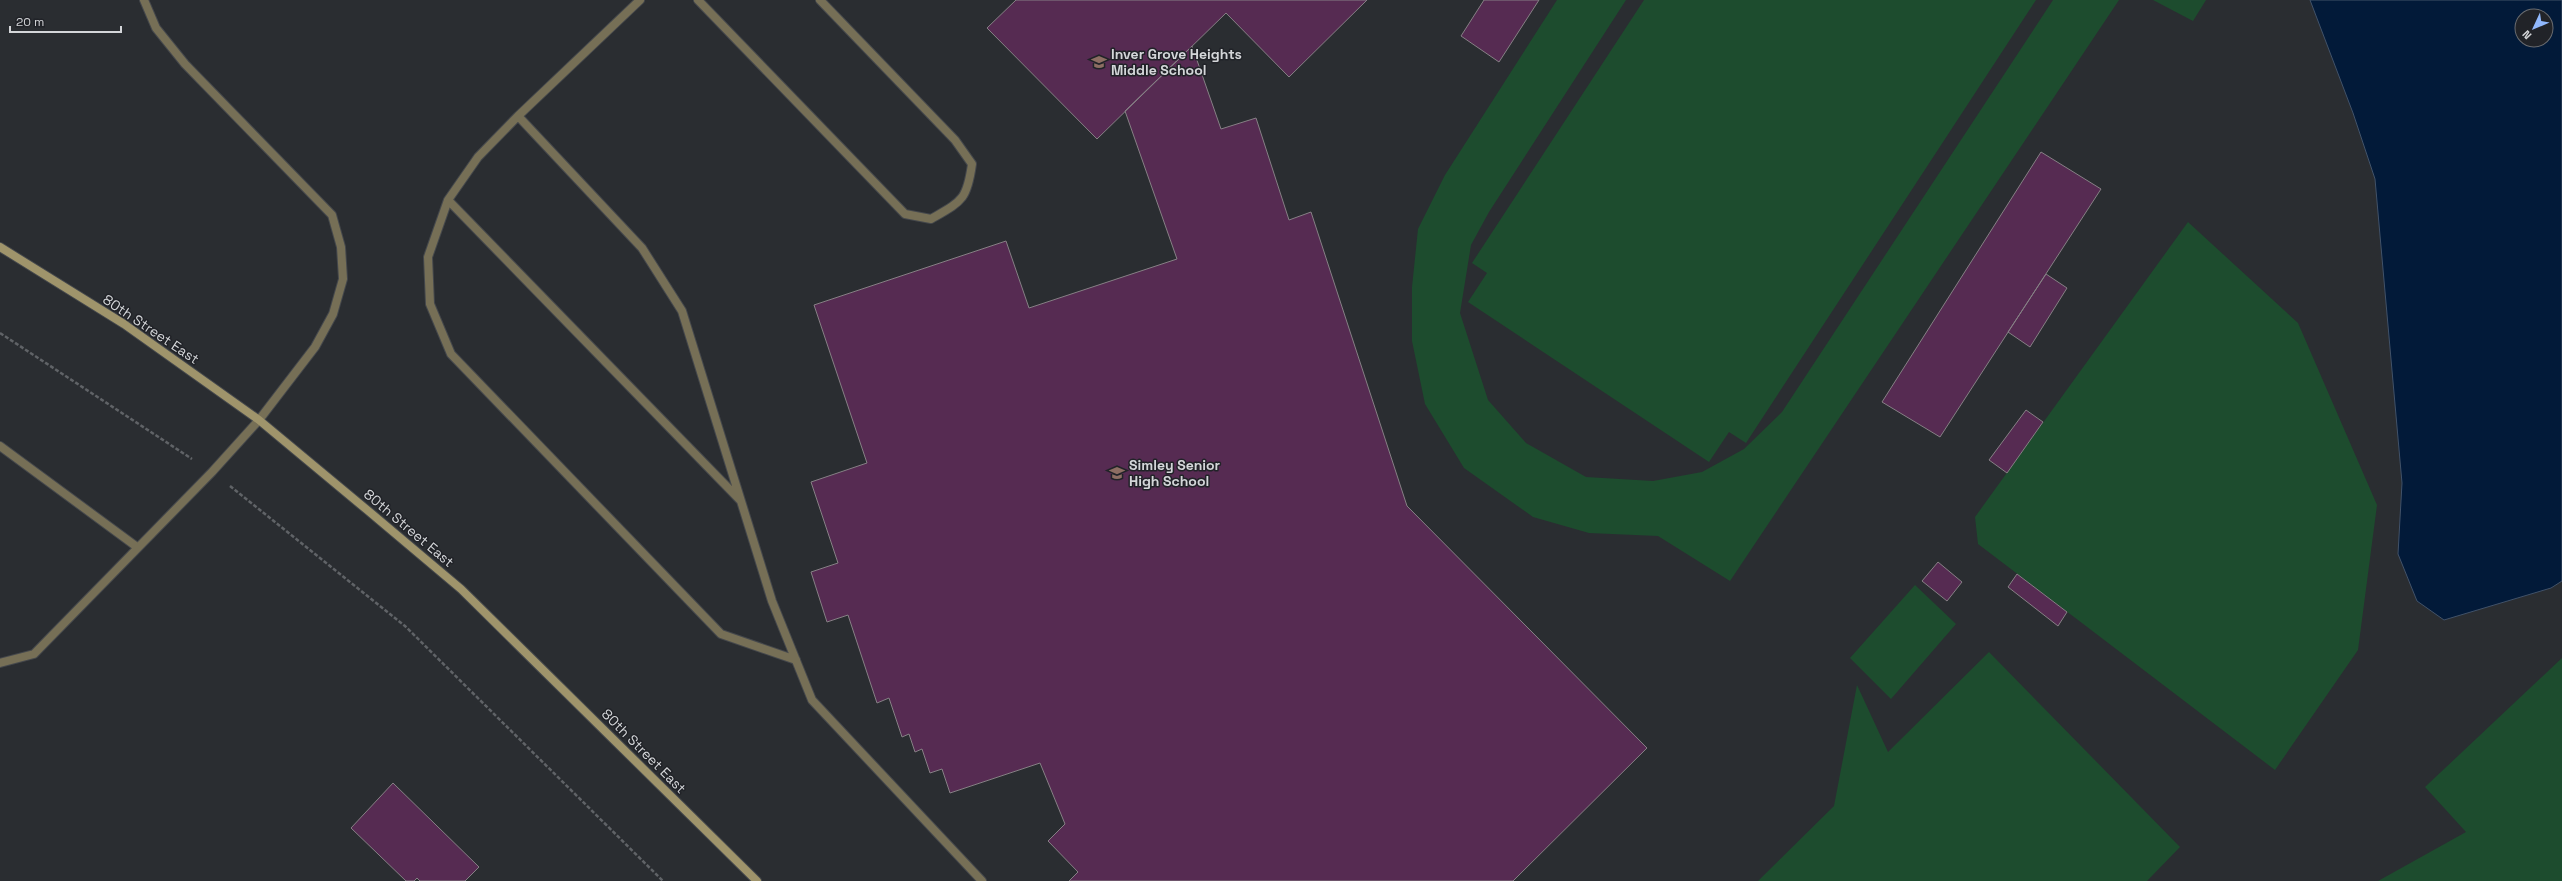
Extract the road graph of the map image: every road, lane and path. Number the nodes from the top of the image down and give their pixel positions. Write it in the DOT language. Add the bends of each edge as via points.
graph roads {
  1 [pos="144,0"];
  2 [pos="640,0"];
  3 [pos="698,0"];
  4 [pos="820,0"];
  5 [pos="518,116"];
  6 [pos="448,200"];
  7 [pos="0,247"];
  8 [pos="0,333"];
  9 [pos="259,420"];
  10 [pos="0,446"];
  11 [pos="212,472"];
  12 [pos="742,502"];
  13 [pos="137,547"];
  14 [pos="796,660"];
  15 [pos="0,663"];
  16 [pos="663,881"];
  17 [pos="757,881"];
  18 [pos="982,881"];
  1 -- 9 [label="lane" via="156,28 185,64 332,216 341,247 343,279 333,314 315,347"];
  2 -- 5 [label="lane"];
  3 -- 4 [label="lane" via="905,214 931,219 956,204 969,189 972,164 955,140"];
  5 -- 6 [label="lane" via="478,157"];
  5 -- 12 [label="lane" via="642,248 682,311"];
  6 -- 12 [label="lane"];
  6 -- 14 [label="lane" via="428,257 430,304 451,354 721,634"];
  7 -- 9 [label="street, 80th Street East" via="124,324"];
  8 -- 11 [label="path"];
  9 -- 11 [label="lane"];
  9 -- 17 [label="street, 80th Street East" via="461,589"];
  10 -- 13 [label="lane"];
  11 -- 13 [label="lane"];
  11 -- 16 [label="path" via="405,626"];
  12 -- 14 [label="lane" via="772,601"];
  13 -- 15 [label="lane" via="34,654"];
  14 -- 18 [label="lane" via="812,700"];
}
